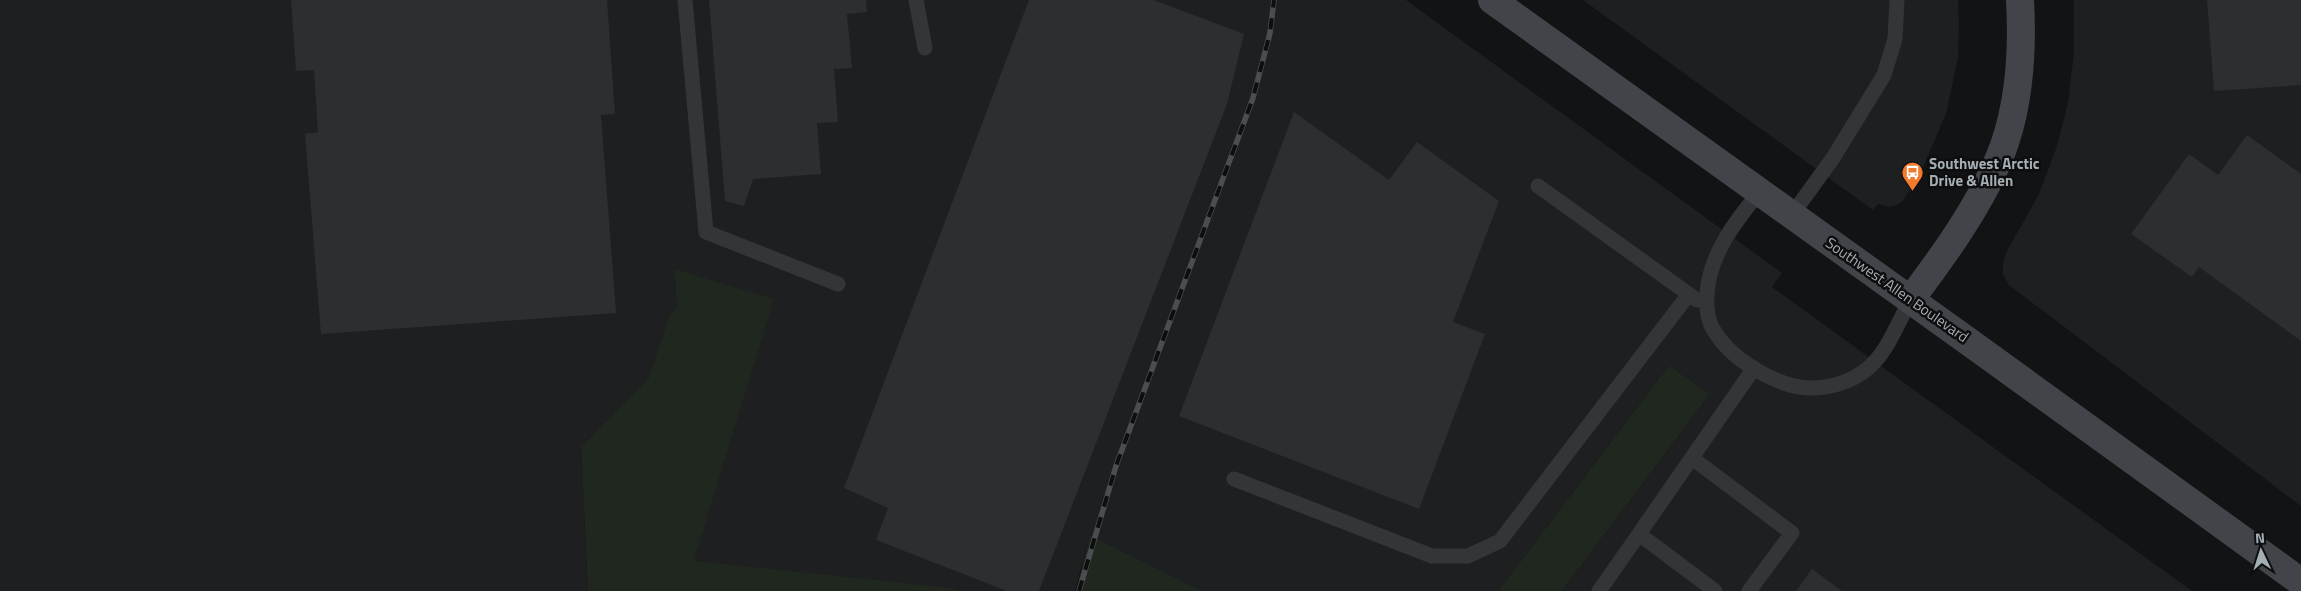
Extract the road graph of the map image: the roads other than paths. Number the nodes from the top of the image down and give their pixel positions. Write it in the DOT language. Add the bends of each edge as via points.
graph roads {
  1 [pos="685,0"];
  2 [pos="916,0"];
  3 [pos="1492,0"];
  4 [pos="1897,0"];
  5 [pos="2020,0"];
  6 [pos="925,48"];
  7 [pos="1538,186"];
  8 [pos="1759,193"];
  9 [pos="1791,216"];
  10 [pos="838,284"];
  11 [pos="1689,294"];
  12 [pos="1910,299"];
  13 [pos="1707,308"];
  14 [pos="1754,368"];
  15 [pos="1692,458"];
  16 [pos="1234,480"];
  17 [pos="1639,534"];
  18 [pos="2301,582"];
  19 [pos="1599,591"];
  20 [pos="1715,591"];
  21 [pos="1750,591"];
  1 -- 10 [label="lane" via="706,232"];
  2 -- 6 [label="lane"];
  3 -- 8 [label="main road, Southwest Allen Boulevard"];
  4 -- 9 [label="lane" via="1895,39 1884,75 1833,158"];
  5 -- 12 [label="main road" via="2020,66 2010,122 1998,160 1949,249"];
  7 -- 11 [label="lane"];
  8 -- 9 [label="main road, Southwest Allen Boulevard"];
  8 -- 13 [label="lane" via="1738,217 1718,254 1706,295"];
  9 -- 12 [label="main road, Southwest Allen Boulevard"];
  11 -- 13 [label="lane"];
  11 -- 16 [label="lane" via="1500,541 1468,556 1432,556"];
  12 -- 14 [label="lane" via="1882,352 1868,368 1853,378 1833,386 1810,388 1786,384"];
  12 -- 18 [label="main road, Southwest Allen Boulevard"];
  13 -- 14 [label="lane" via="1713,330 1722,343"];
  14 -- 15 [label="lane"];
  15 -- 17 [label="lane"];
  15 -- 21 [label="lane" via="1792,533"];
  17 -- 19 [label="lane"];
  17 -- 20 [label="lane"];
}
